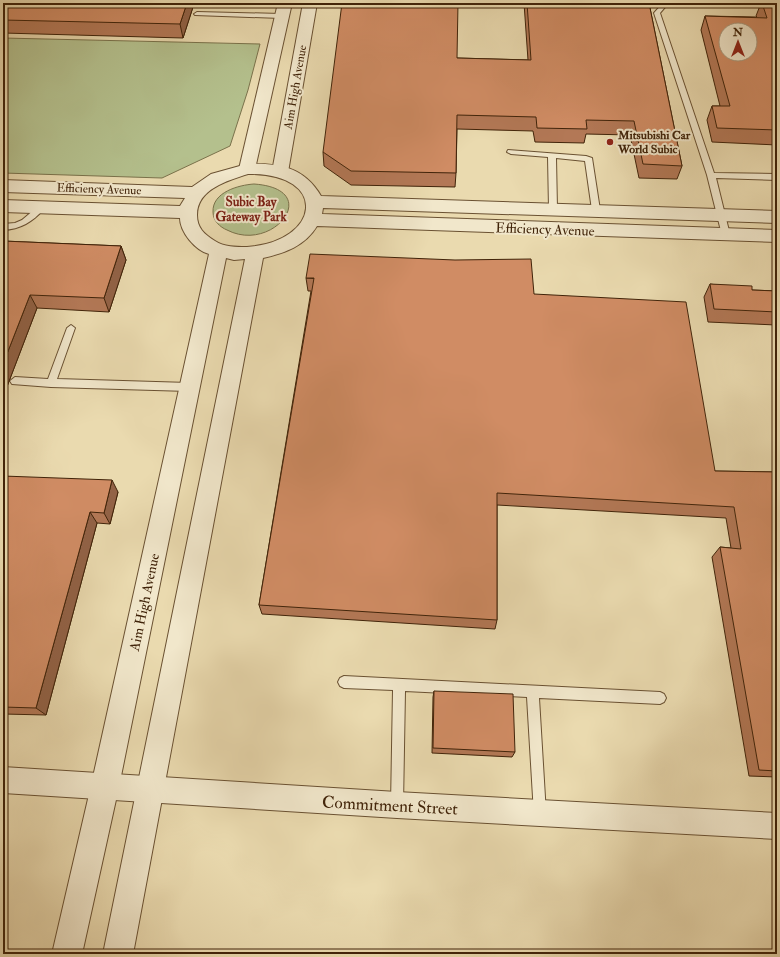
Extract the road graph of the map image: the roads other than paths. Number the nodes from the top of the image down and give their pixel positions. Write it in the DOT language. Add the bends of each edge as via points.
graph roads {
  1 [pos="310,3"];
  2 [pos="669,3"];
  3 [pos="283,9"];
  4 [pos="197,14"];
  5 [pos="511,152"];
  6 [pos="552,154"];
  7 [pos="247,169"];
  8 [pos="280,172"];
  9 [pos="711,175"];
  10 [pos="777,177"];
  11 [pos="3,186"];
  12 [pos="196,193"];
  13 [pos="314,202"];
  14 [pos="3,206"];
  15 [pos="41,207"];
  16 [pos="553,209"];
  17 [pos="596,210"];
  18 [pos="187,212"];
  19 [pos="721,215"];
  20 [pos="777,217"];
  21 [pos="312,220"];
  22 [pos="3,227"];
  23 [pos="726,235"];
  24 [pos="777,236"];
  25 [pos="218,250"];
  26 [pos="255,253"];
  27 [pos="71,328"];
  28 [pos="15,381"];
  29 [pos="51,383"];
  30 [pos="189,387"];
  31 [pos="344,682"];
  32 [pos="399,685"];
  33 [pos="533,692"];
  34 [pos="660,698"];
  35 [pos="3,780"];
  36 [pos="105,786"];
  37 [pos="151,790"];
  38 [pos="397,805"];
  39 [pos="540,814"];
  40 [pos="777,826"];
  41 [pos="67,954"];
  42 [pos="118,954"];
  1 -- 8 [label="street, Aim High Avenue"];
  2 -- 9 [label="lane" via="664,4 657,13"];
  3 -- 4 [label="lane"];
  3 -- 7 [label="street, Aim High Avenue"];
  5 -- 6 [label="lane"];
  6 -- 16 [label="lane"];
  6 -- 17 [label="lane" via="582,156 589,160"];
  7 -- 8 [label="street"];
  7 -- 12 [label="street" via="223,174"];
  8 -- 13 [label="street" via="306,186"];
  9 -- 10 [label="lane"];
  9 -- 19 [label="lane"];
  11 -- 12 [label="street, Efficiency Avenue"];
  12 -- 18 [label="street"];
  13 -- 16 [label="street, Efficiency Avenue"];
  13 -- 21 [label="street"];
  14 -- 15 [label="street, Efficiency Avenue"];
  15 -- 18 [label="street, Efficiency Avenue"];
  15 -- 22 [label="lane" via="20,226"];
  16 -- 17 [label="street, Efficiency Avenue"];
  17 -- 19 [label="street, Efficiency Avenue"];
  18 -- 25 [label="street" via="191,230 207,245"];
  19 -- 20 [label="street, Efficiency Avenue"];
  19 -- 23 [label="lane"];
  21 -- 23 [label="street, Efficiency Avenue"];
  21 -- 26 [label="street" via="297,238 285,245"];
  23 -- 24 [label="street, Efficiency Avenue"];
  25 -- 26 [label="street" via="236,254"];
  25 -- 30 [label="street, Aim High Avenue"];
  26 -- 37 [label="street"];
  27 -- 29 [label="lane"];
  28 -- 29 [label="lane"];
  29 -- 30 [label="lane"];
  30 -- 36 [label="street, Aim High Avenue"];
  31 -- 32 [label="lane"];
  32 -- 33 [label="lane"];
  32 -- 38 [label="lane"];
  33 -- 34 [label="lane"];
  33 -- 39 [label="lane"];
  35 -- 36 [label="street, Commitment Street"];
  36 -- 37 [label="street, Commitment Street"];
  36 -- 41 [label="street, Aim High Avenue"];
  37 -- 38 [label="street, Commitment Street"];
  37 -- 42 [label="street"];
  38 -- 39 [label="street, Commitment Street"];
  39 -- 40 [label="street, Commitment Street"];
}
